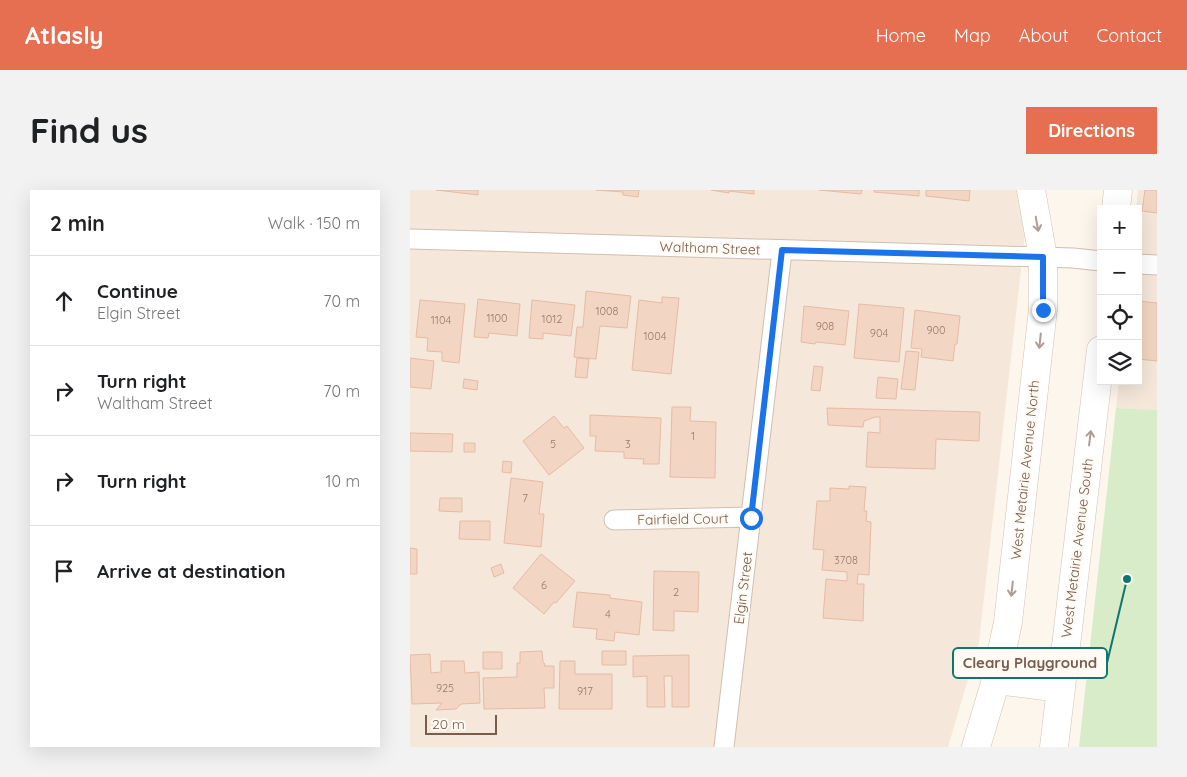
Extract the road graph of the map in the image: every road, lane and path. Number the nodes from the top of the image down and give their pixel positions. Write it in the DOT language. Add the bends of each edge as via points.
graph roads {
  1 [pos="1032,190"];
  2 [pos="1118,190"];
  3 [pos="1116,205"];
  4 [pos="410,240"];
  5 [pos="782,250"];
  6 [pos="1043,257"];
  7 [pos="1097,261"];
  8 [pos="1142,264"];
  9 [pos="1157,265"];
  10 [pos="1097,383"];
  11 [pos="751,518"];
  12 [pos="614,520"];
  13 [pos="996,680"];
  14 [pos="1060,688"];
  15 [pos="724,747"];
  16 [pos="976,747"];
  17 [pos="1054,747"];
  1 -- 6 [label="main road, West Metairie Avenue North, one-way"];
  2 -- 3 [label="main road"];
  4 -- 5 [label="street, Waltham Street"];
  5 -- 6 [label="street, Waltham Street"];
  5 -- 11 [label="street, Elgin Street"];
  6 -- 7 [label="street, Waltham Street"];
  6 -- 13 [label="main road, West Metairie Avenue North, one-way" via="1042,319 1008,622"];
  8 -- 9 [label="street"];
  14 -- 10 [label="main road, West Metairie Avenue South, one-way"];
  11 -- 12 [label="street, Fairfield Court"];
  11 -- 15 [label="street, Elgin Street"];
  13 -- 14 [label="main road"];
  13 -- 16 [label="main road, West Metairie Avenue North"];
  14 -- 17 [label="main road, West Metairie Avenue South"];
}
